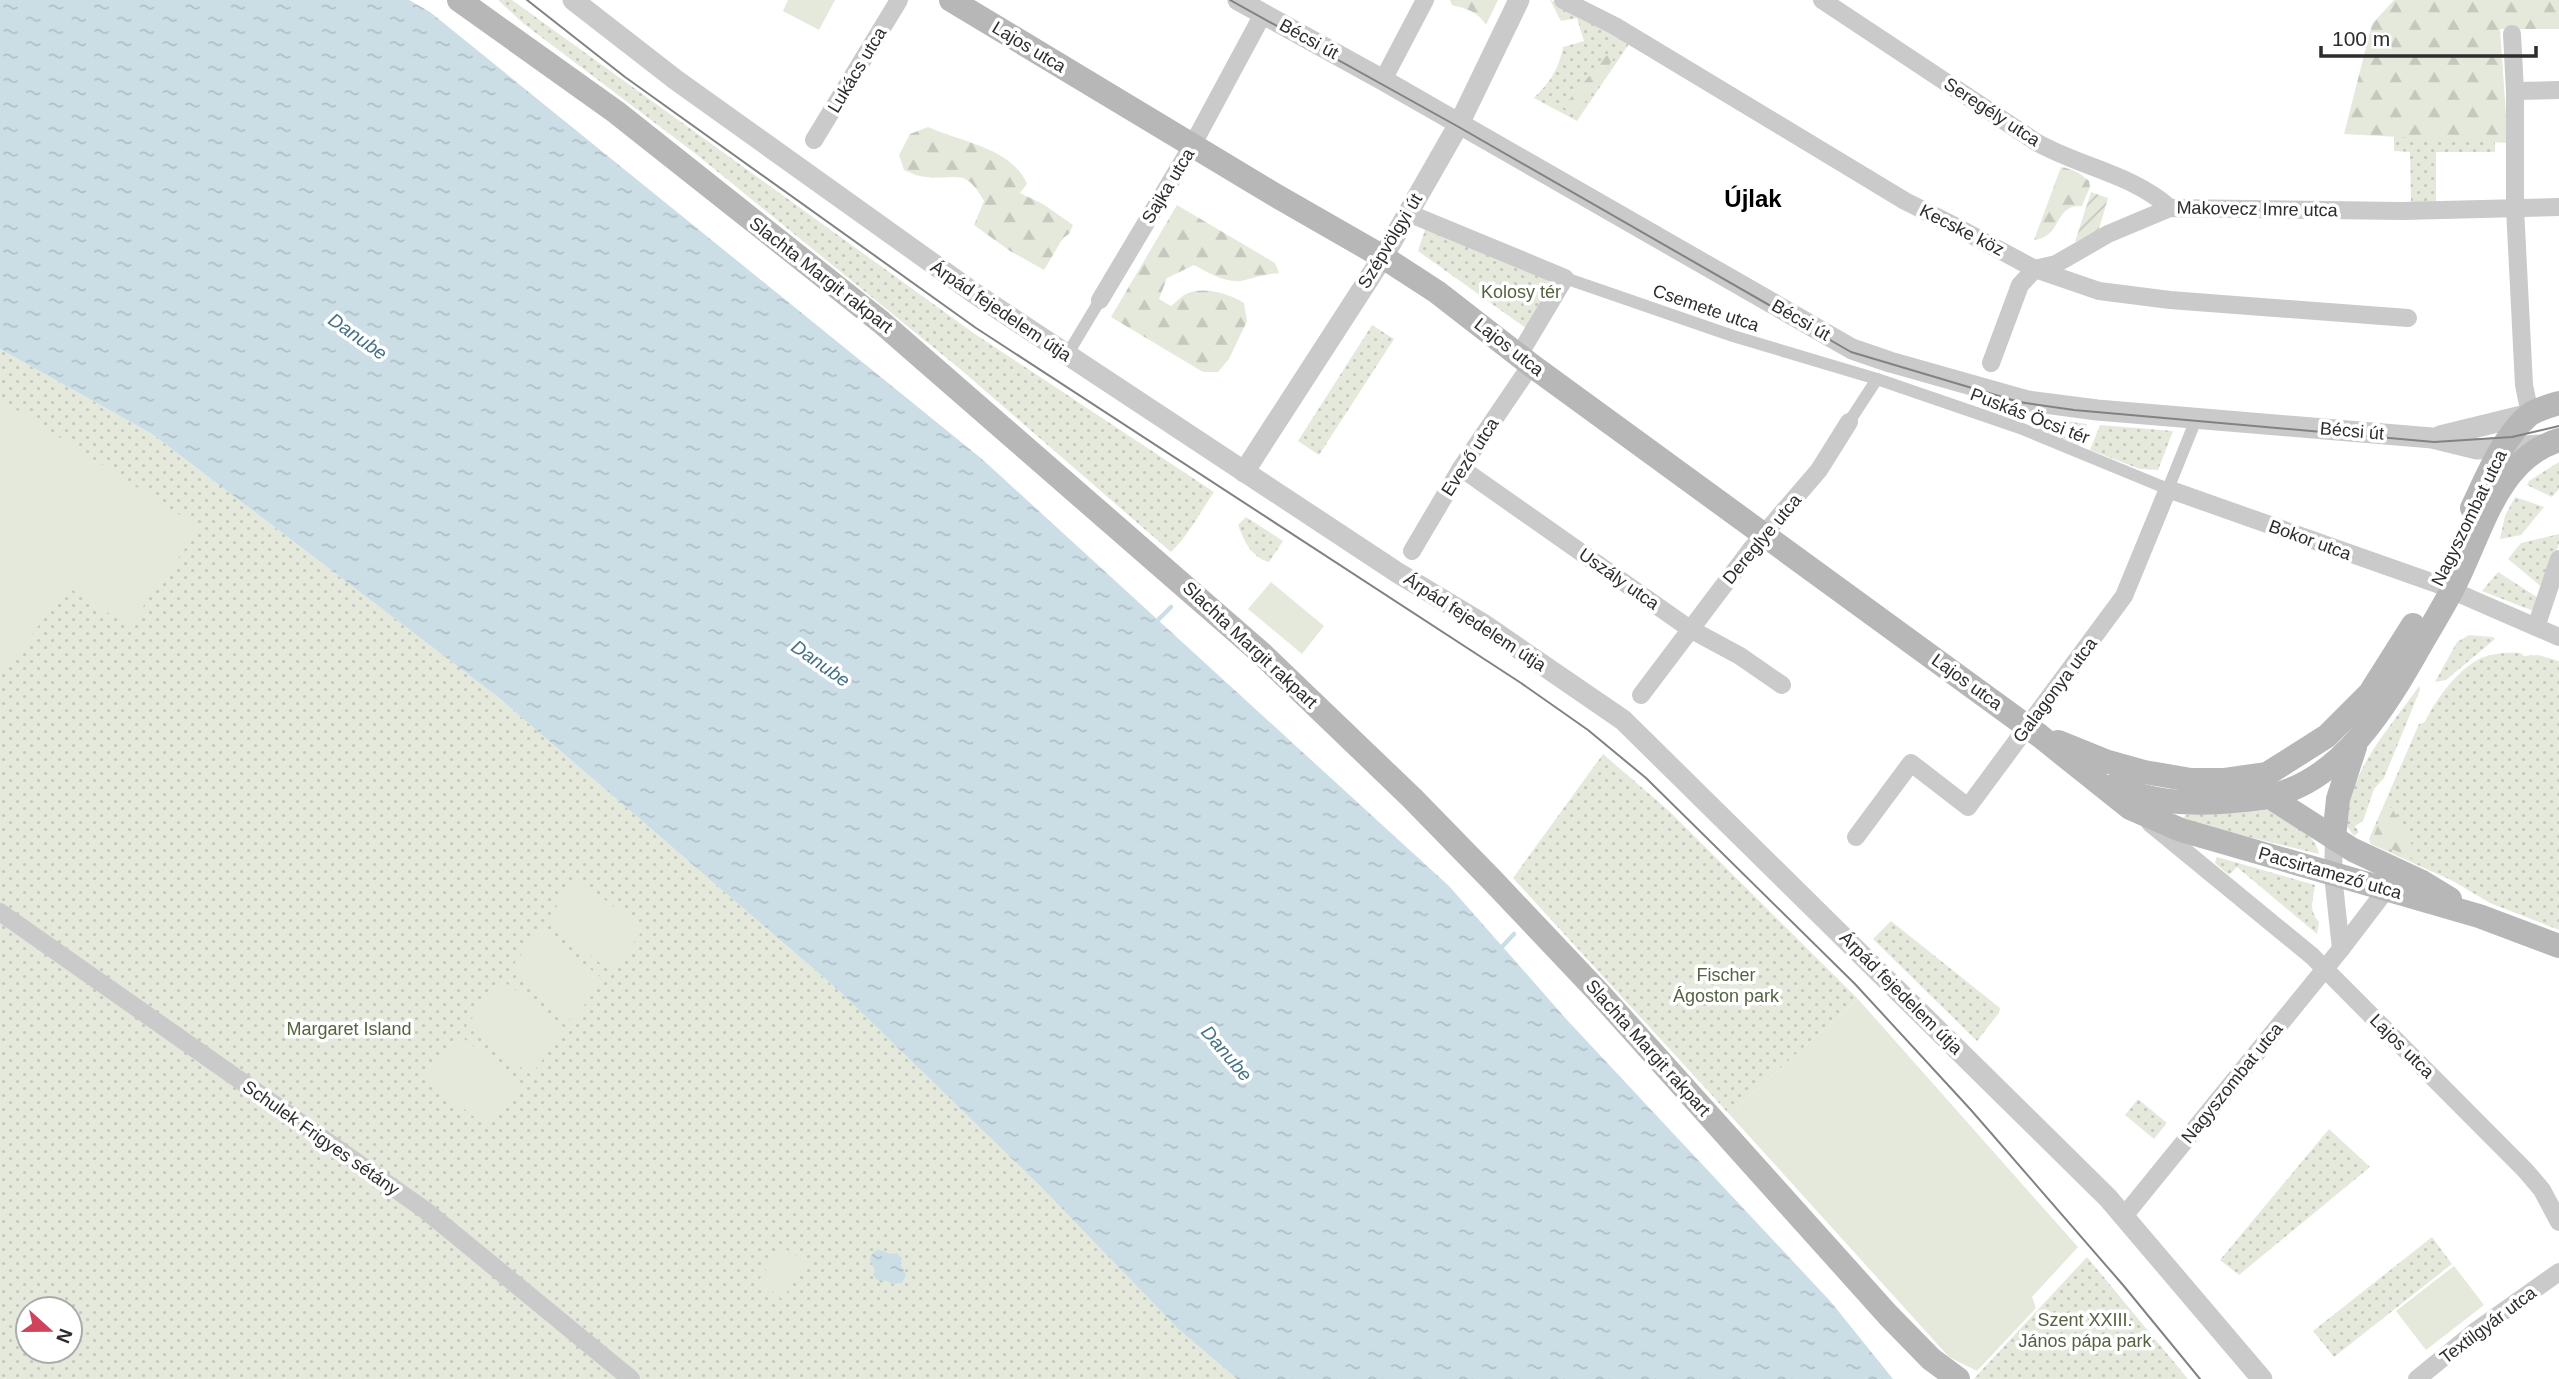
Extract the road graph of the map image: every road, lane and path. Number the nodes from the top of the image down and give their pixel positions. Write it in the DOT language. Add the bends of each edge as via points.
graph roads {
  1 [pos="459,0"];
  2 [pos="573,0"];
  3 [pos="899,0"];
  4 [pos="951,0"];
  5 [pos="1238,0"];
  6 [pos="1424,0"];
  7 [pos="1519,0"];
  8 [pos="1563,0"];
  9 [pos="1822,0"];
  10 [pos="1263,14"];
  11 [pos="2512,34"];
  12 [pos="1383,80"];
  13 [pos="2559,90"];
  14 [pos="2515,91"];
  15 [pos="1458,124"];
  16 [pos="814,140"];
  17 [pos="1193,144"];
  18 [pos="2559,207"];
  19 [pos="2169,208"];
  20 [pos="2515,208"];
  21 [pos="1408,213"];
  22 [pos="1383,257"];
  23 [pos="2035,270"];
  24 [pos="1565,278"];
  25 [pos="1100,300"];
  26 [pos="2408,318"];
  27 [pos="1067,355"];
  28 [pos="1525,360"];
  29 [pos="1991,363"];
  30 [pos="1877,379"];
  31 [pos="2559,403"];
  32 [pos="2530,414"];
  33 [pos="2197,417"];
  34 [pos="1849,422"];
  35 [pos="2432,438"];
  36 [pos="2550,443"];
  37 [pos="2477,449"];
  38 [pos="2502,449"];
  39 [pos="1461,468"];
  40 [pos="1244,472"];
  41 [pos="2489,472"];
  42 [pos="2168,489"];
  43 [pos="1765,534"];
  44 [pos="1412,551"];
  45 [pos="2559,559"];
  46 [pos="2444,587"];
  47 [pos="2536,627"];
  48 [pos="1690,629"];
  49 [pos="2559,637"];
  50 [pos="1782,685"];
  51 [pos="1642,695"];
  52 [pos="2034,731"];
  53 [pos="2358,739"];
  54 [pos="2081,769"];
  55 [pos="2225,780"];
  56 [pos="2271,796"];
  57 [pos="2130,808"];
  58 [pos="2180,830"];
  59 [pos="2323,831"];
  60 [pos="1856,837"];
  61 [pos="2333,875"];
  62 [pos="2385,890"];
  63 [pos="0,912"];
  64 [pos="2479,916"];
  65 [pos="2559,946"];
  66 [pos="2341,949"];
  67 [pos="2325,969"];
  68 [pos="2551,1191"];
  69 [pos="2124,1216"];
  70 [pos="2559,1222"];
  71 [pos="2559,1272"];
  72 [pos="631,1379"];
  73 [pos="1958,1379"];
  74 [pos="2262,1379"];
  75 [pos="2417,1379"];
  1 -- 73 [label="main road, Slachta Margit rakpart" via="616,112 881,322 1261,653 1493,880 1888,1315"];
  2 -- 27 [label="street, Árpád fejedelem útja" via="798,169"];
  3 -- 16 [label="street, Lukács utca"];
  4 -- 17 [label="main road, Lajos utca"];
  5 -- 10 [label="street, Bécsi út"];
  6 -- 12 [label="street"];
  7 -- 15 [label="street, Szépvölgyi út"];
  8 -- 23 [label="street, Kecske köz" via="1615,26 1905,201"];
  9 -- 19 [label="street, Seregély utca" via="2036,142 2144,187"];
  10 -- 12 [label="street, Bécsi út"];
  10 -- 17 [label="street, Sajka utca"];
  11 -- 14 [label="street"];
  12 -- 15 [label="street, Bécsi út"];
  13 -- 14 [label="street"];
  14 -- 20 [label="street"];
  15 -- 21 [label="street, Szépvölgyi út"];
  15 -- 33 [label="street, Bécsi út" via="1852,349 2028,401"];
  17 -- 22 [label="main road, Lajos utca"];
  17 -- 25 [label="street, Sajka utca"];
  18 -- 20 [label="street, Makovecz Imre utca"];
  19 -- 20 [label="street, Makovecz Imre utca"];
  19 -- 23 [label="street, Makovecz Imre utca"];
  20 -- 32 [label="street" via="2524,386"];
  21 -- 22 [label="street, Szépvölgyi út"];
  21 -- 24 [label="street"];
  22 -- 28 [label="main road, Lajos utca"];
  22 -- 40 [label="street, Szépvölgyi út"];
  23 -- 26 [label="street, Kecske köz" via="2099,291"];
  23 -- 29 [label="street" via="2020,285"];
  24 -- 28 [label="street"];
  24 -- 30 [label="street, Csemete utca" via="1732,336"];
  25 -- 27 [label="street, Sajka utca"];
  27 -- 40 [label="street, Árpád fejedelem útja"];
  28 -- 39 [label="street, Evező utca"];
  28 -- 43 [label="main road, Lajos utca"];
  30 -- 34 [label="street, Dereglye utca"];
  30 -- 42 [label="street, Puskás Öcsi tér" via="2020,428"];
  31 -- 32 [label="main road, Bécsi út"];
  32 -- 35 [label="street, Bécsi út"];
  32 -- 38 [label="main road, Nagyszombat utca"];
  33 -- 35 [label="street, Bécsi út"];
  33 -- 42 [label="street, Galagonya utca"];
  34 -- 43 [label="street, Dereglye utca" via="1819,470"];
  35 -- 37 [label="street, Bécsi út"];
  36 -- 38 [label="street, Bécsi út"];
  36 -- 46 [label="main road, Nagyszombat utca" via="2519,465 2498,491"];
  37 -- 38 [label="street, Bécsi út"];
  37 -- 41 [label="street" via="2487,456"];
  38 -- 41 [label="main road, Nagyszombat utca"];
  39 -- 44 [label="street, Evező utca"];
  39 -- 48 [label="street, Uszály utca"];
  40 -- 69 [label="street, Árpád fejedelem útja" via="1483,624 1623,720"];
  41 -- 46 [label="main road, Nagyszombat utca"];
  42 -- 46 [label="street, Bokor utca"];
  42 -- 52 [label="street, Galagonya utca" via="2124,596"];
  43 -- 48 [label="street, Dereglye utca"];
  43 -- 52 [label="main road, Lajos utca"];
  45 -- 47 [label="street"];
  46 -- 47 [label="street, Bokor utca"];
  46 -- 53 [label="main road, Nagyszombat utca" via="2398,683"];
  46 -- 55 [label="main road, Nagyszombat utca" via="2370,693 2328,736 2267,774"];
  47 -- 49 [label="street, Bokor utca"];
  48 -- 50 [label="street, Uszály utca"];
  48 -- 51 [label="street, Dereglye utca"];
  52 -- 54 [label="main road, Lajos utca"];
  52 -- 55 [label="main road, Lajos utca" via="2144,772"];
  52 -- 60 [label="street, Galagonya utca" via="1968,807 1911,763"];
  53 -- 56 [label="main road, Nagyszombat utca" via="2325,770"];
  53 -- 59 [label="main road, Nagyszombat utca"];
  54 -- 56 [label="main road, Nagyszombat utca" via="2117,788 2163,800 2195,803"];
  54 -- 57 [label="main road, Lajos utca"];
  55 -- 56 [label="main road, Pacsirtamező utca"];
  56 -- 59 [label="main road, Pacsirtamező utca"];
  57 -- 58 [label="main road, Lajos utca"];
  57 -- 67 [label="street, Lajos utca"];
  58 -- 61 [label="main road, Pacsirtamező utca"];
  59 -- 61 [label="street, Nagyszombat utca"];
  59 -- 64 [label="main road, Pacsirtamező utca"];
  61 -- 62 [label="main road, Pacsirtamező utca"];
  61 -- 66 [label="street, Nagyszombat utca"];
  62 -- 64 [label="main road, Pacsirtamező utca"];
  62 -- 66 [label="street, Nagyszombat utca"];
  63 -- 72 [label="street, Schulek Frigyes sétány" via="425,1210"];
  64 -- 65 [label="main road, Pacsirtamező utca"];
  66 -- 67 [label="street, Nagyszombat utca"];
  67 -- 68 [label="street, Lajos utca"];
  67 -- 69 [label="street, Nagyszombat utca"];
  68 -- 70 [label="street, Lajos utca"];
  69 -- 74 [label="street, Árpád fejedelem útja"];
  71 -- 75 [label="street, Textilgyár utca"];
}
